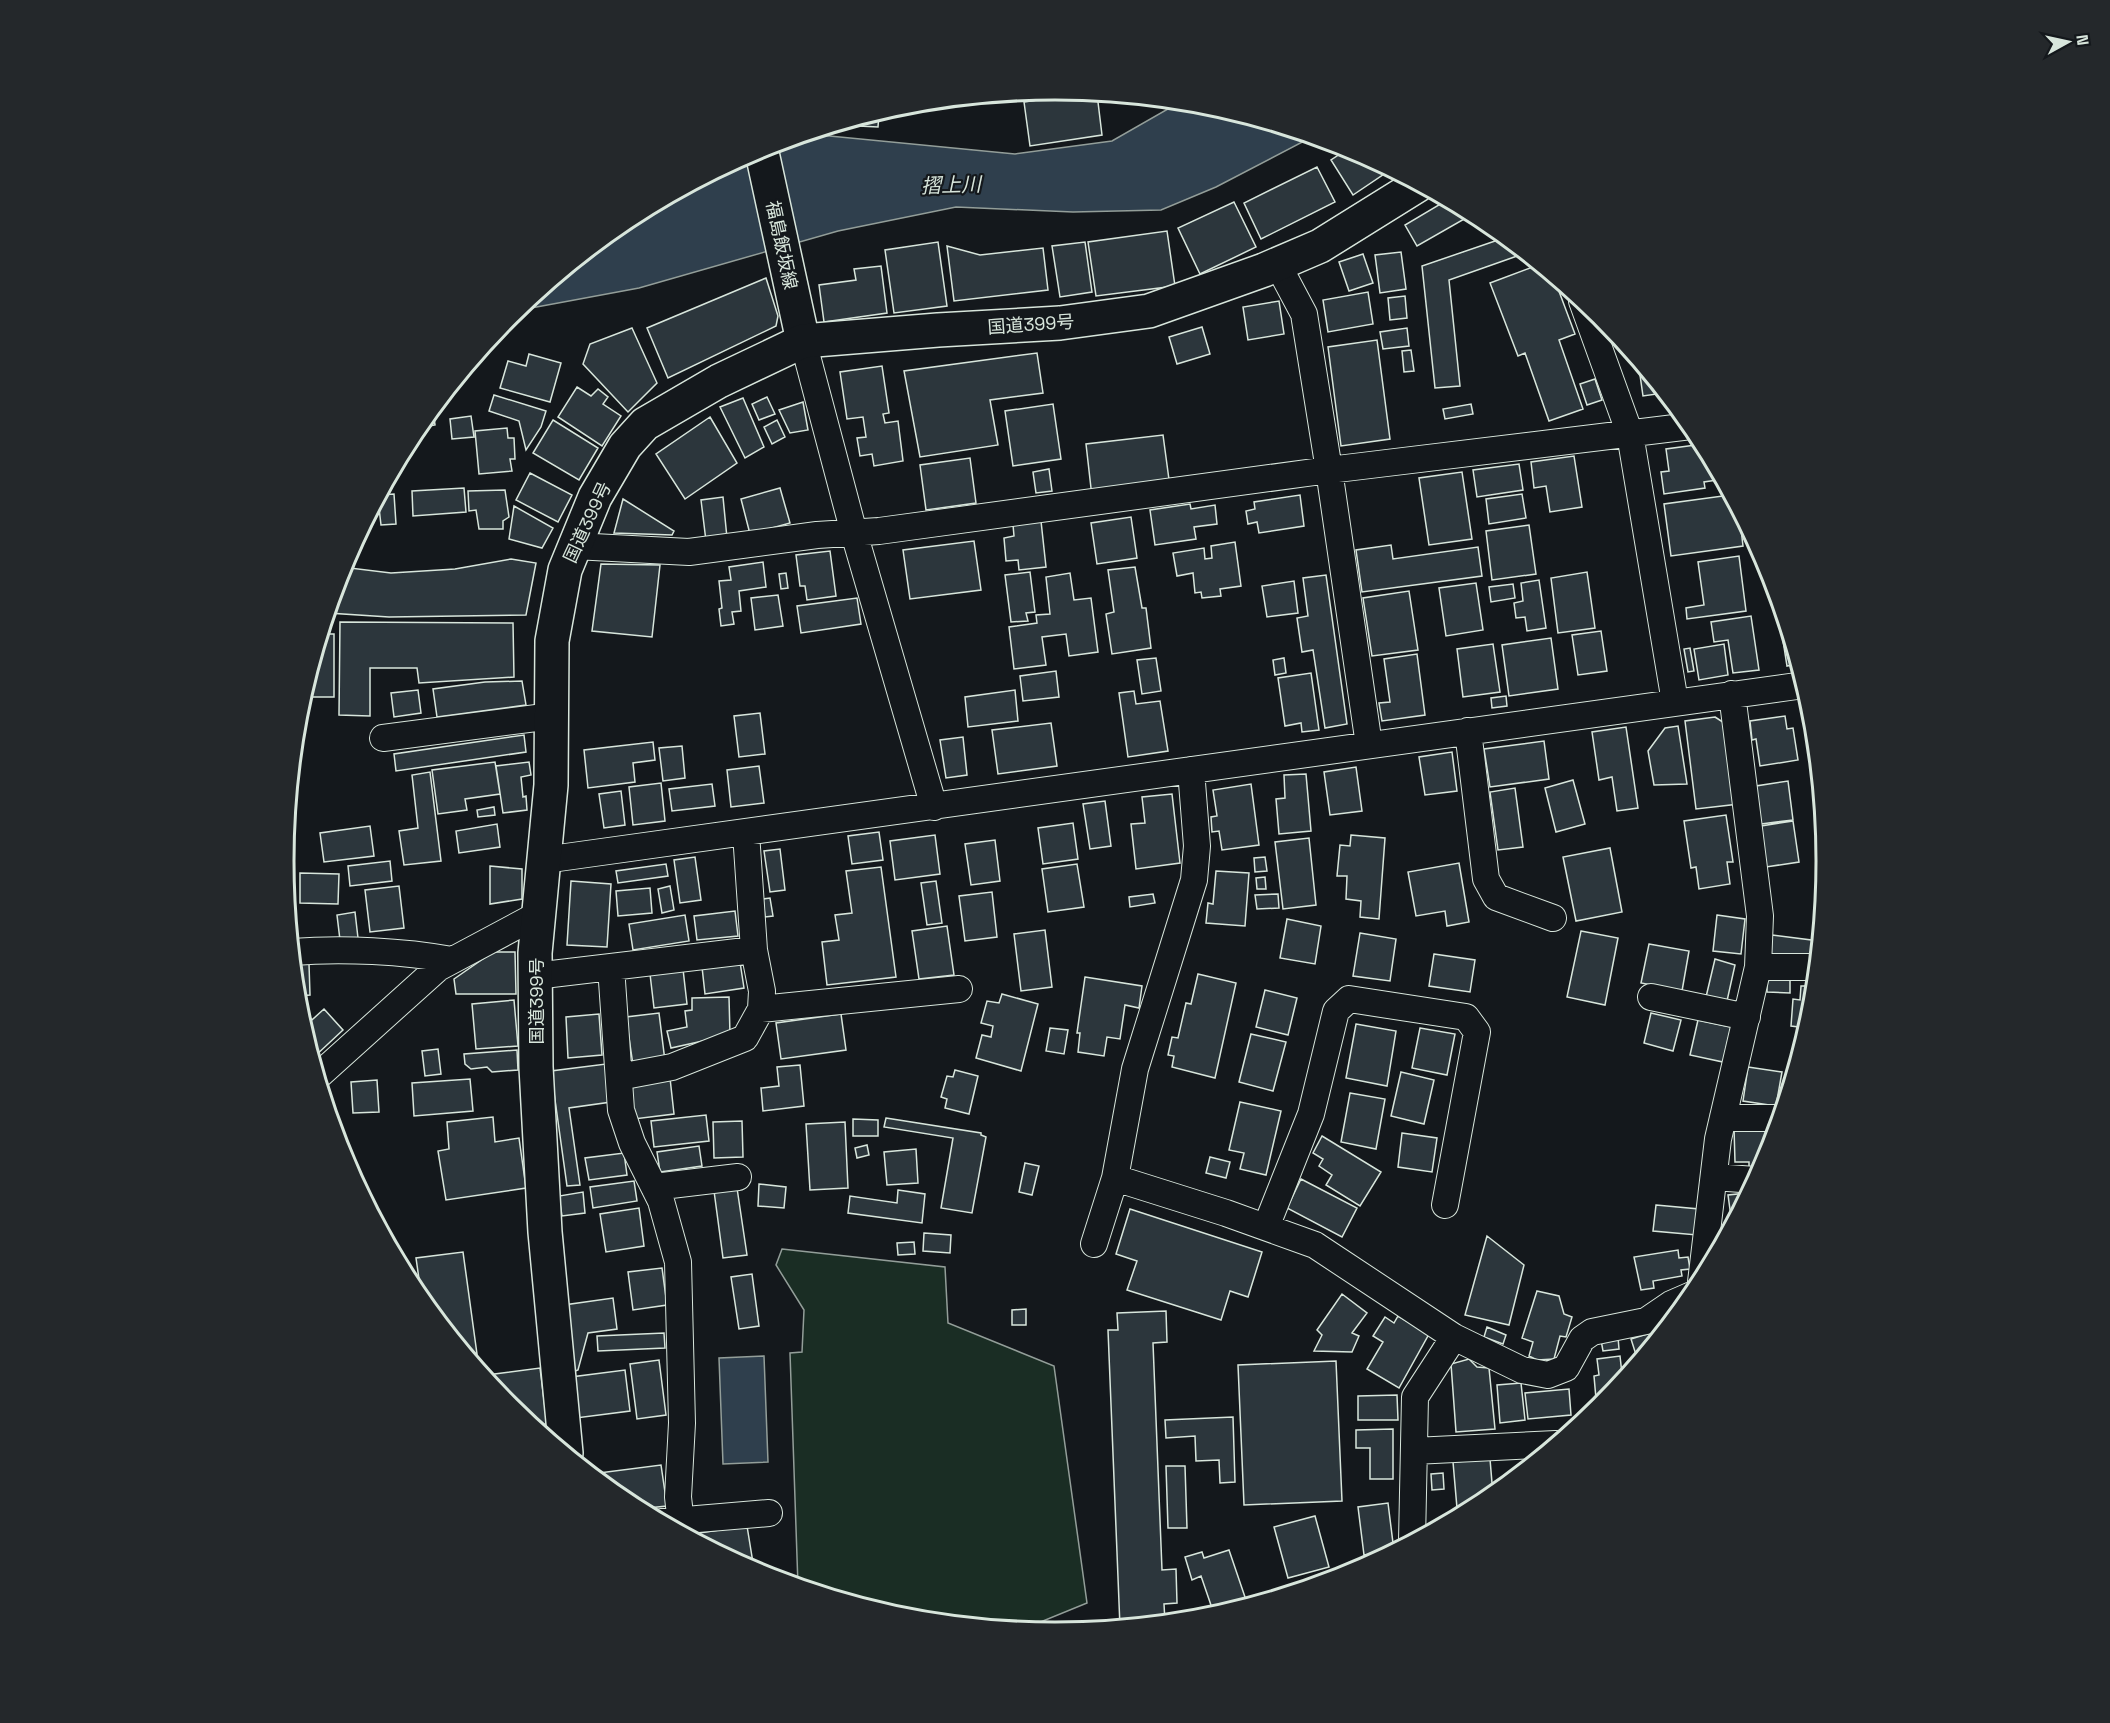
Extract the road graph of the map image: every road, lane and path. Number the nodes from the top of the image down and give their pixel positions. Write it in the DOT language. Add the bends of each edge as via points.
graph roads {
  1 [pos="763,158"];
  2 [pos="1411,189"];
  3 [pos="1278,264"];
  4 [pos="1588,319"];
  5 [pos="803,341"];
  6 [pos="1680,427"];
  7 [pos="1630,434"];
  8 [pos="1329,470"];
  9 [pos="854,532"];
  10 [pos="574,546"];
  11 [pos="1795,686"];
  12 [pos="1732,694"];
  13 [pos="1675,702"];
  14 [pos="552,716"];
  15 [pos="1468,730"];
  16 [pos="383,738"];
  17 [pos="1369,745"];
  18 [pos="1191,770"];
  19 [pos="934,807"];
  20 [pos="746,833"];
  21 [pos="544,860"];
  22 [pos="539,914"];
  23 [pos="1553,918"];
  24 [pos="754,950"];
  25 [pos="300,951"];
  26 [pos="452,960"];
  27 [pos="611,967"];
  28 [pos="1758,967"];
  29 [pos="1808,967"];
  30 [pos="536,975"];
  31 [pos="959,989"];
  32 [pos="1651,997"];
  33 [pos="761,1009"];
  34 [pos="1747,1017"];
  35 [pos="324,1071"];
  36 [pos="619,1077"];
  37 [pos="1723,1117"];
  38 [pos="1771,1118"];
  39 [pos="738,1177"];
  40 [pos="1714,1177"];
  41 [pos="1115,1178"];
  42 [pos="1746,1179"];
  43 [pos="654,1187"];
  44 [pos="1445,1205"];
  45 [pos="1266,1227"];
  46 [pos="1094,1244"];
  47 [pos="1704,1258"];
  48 [pos="1675,1302"];
  49 [pos="1454,1337"];
  50 [pos="565,1444"];
  51 [pos="1545,1444"];
  52 [pos="1414,1451"];
  53 [pos="769,1513"];
  54 [pos="675,1522"];
  55 [pos="680,1524"];
  56 [pos="1412,1533"];
  1 -- 5 [label="main road, 福島飯坂線"];
  2 -- 3 [label="main road, 国道399号" via="1320,246"];
  3 -- 5 [label="main road, 国道399号" via="1149,311 1060,323"];
  3 -- 8 [label="street" via="1304,314"];
  4 -- 7 [label="street"];
  5 -- 9 [label="street"];
  5 -- 10 [label="main road, 国道399号" via="719,381 645,424 625,446 595,497"];
  6 -- 7 [label="street"];
  7 -- 8 [label="street"];
  7 -- 13 [label="street"];
  8 -- 9 [label="street"];
  8 -- 17 [label="street"];
  9 -- 10 [label="street" via="688,552"];
  9 -- 19 [label="street"];
  10 -- 14 [label="main road, 国道399号" via="564,570 552,641"];
  11 -- 12 [label="street"];
  12 -- 13 [label="street"];
  12 -- 28 [label="street" via="1760,916"];
  13 -- 15 [label="street"];
  14 -- 16 [label="street"];
  14 -- 21 [label="main road, 国道399号"];
  15 -- 17 [label="street"];
  15 -- 23 [label="street" via="1486,879 1496,897"];
  17 -- 18 [label="street"];
  18 -- 19 [label="street"];
  18 -- 41 [label="street" via="1197,846 1194,880 1135,1069"];
  19 -- 20 [label="street"];
  20 -- 21 [label="street"];
  20 -- 24 [label="street"];
  21 -- 22 [label="main road, 国道399号"];
  22 -- 26 [label="street"];
  22 -- 30 [label="main road, 国道399号"];
  24 -- 27 [label="street"];
  24 -- 33 [label="street" via="762,991"];
  25 -- 26 [label="street" via="421,954"];
  26 -- 35 [label="street" via="438,968"];
  27 -- 30 [label="street"];
  27 -- 36 [label="street"];
  28 -- 29 [label="street"];
  28 -- 34 [label="street"];
  30 -- 50 [label="main road, 国道399号" via="536,1067 545,1232"];
  31 -- 33 [label="street"];
  32 -- 34 [label="street"];
  33 -- 36 [label="street" via="745,1038 672,1067"];
  34 -- 37 [label="street"];
  36 -- 43 [label="street" via="621,1110"];
  37 -- 38 [label="street"];
  37 -- 40 [label="street"];
  39 -- 43 [label="street"];
  40 -- 42 [label="street"];
  40 -- 47 [label="street"];
  41 -- 45 [label="street"];
  41 -- 46 [label="street"];
  43 -- 54 [label="street" via="678,1262 682,1423"];
  44 -- 45 [label="street" via="1477,1032 1466,1017 1349,999 1336,1011 1311,1114"];
  45 -- 49 [label="street" via="1315,1245"];
  48 -- 49 [label="street" via="1646,1321 1592,1332 1582,1339 1566,1368 1548,1375 1522,1370"];
  49 -- 52 [label="street" via="1415,1397"];
  51 -- 52 [label="street"];
  52 -- 56 [label="street"];
  53 -- 55 [label="street"];
}
